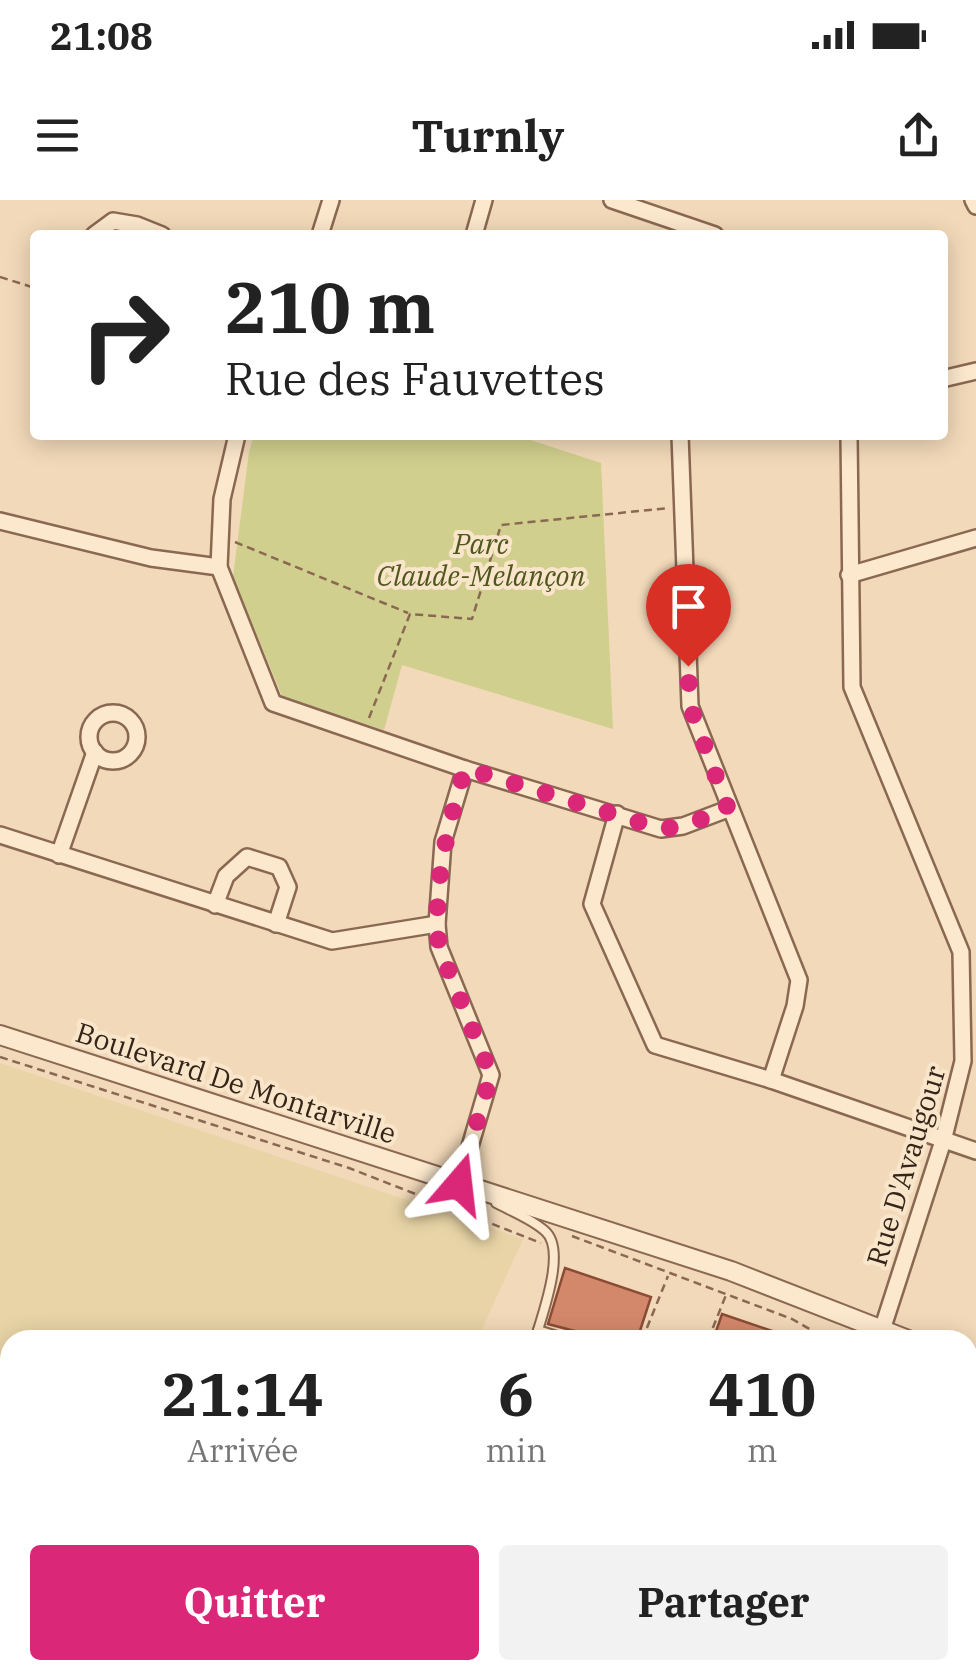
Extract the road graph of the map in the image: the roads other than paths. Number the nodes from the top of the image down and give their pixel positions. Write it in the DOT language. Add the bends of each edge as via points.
graph roads {
  1 [pos="331,200"];
  2 [pos="484,200"];
  3 [pos="612,200"];
  4 [pos="101,230"];
  5 [pos="150,230"];
  6 [pos="322,230"];
  7 [pos="475,230"];
  8 [pos="700,230"];
  9 [pos="976,372"];
  10 [pos="948,378"];
  11 [pos="236,440"];
  12 [pos="680,440"];
  13 [pos="849,440"];
  14 [pos="1,523"];
  15 [pos="976,538"];
  16 [pos="219,567"];
  17 [pos="848,575"];
  18 [pos="94,752"];
  19 [pos="465,768"];
  20 [pos="728,809"];
  21 [pos="617,814"];
  22 [pos="0,835"];
  23 [pos="59,855"];
  24 [pos="216,906"];
  25 [pos="276,924"];
  26 [pos="436,924"];
  27 [pos="969,952"];
  28 [pos="0,1035"];
  29 [pos="771,1080"];
  30 [pos="943,1141"];
  31 [pos="976,1151"];
  32 [pos="459,1184"];
  33 [pos="480,1191"];
  34 [pos="537,1330"];
  35 [pos="862,1330"];
  36 [pos="879,1330"];
  1 -- 6 [label="street"];
  2 -- 7 [label="street"];
  3 -- 8 [label="street"];
  4 -- 5 [label="street" via="113,221"];
  9 -- 10 [label="street"];
  11 -- 16 [label="street" via="222,499"];
  12 -- 20 [label="street" via="690,706"];
  13 -- 17 [label="street, Rue D'Avaugour"];
  14 -- 16 [label="street"];
  15 -- 17 [label="street"];
  16 -- 19 [label="street" via="273,702"];
  17 -- 27 [label="street, Rue D'Avaugour" via="852,687"];
  18 -- 23 [label="street"];
  19 -- 21 [label="street"];
  19 -- 26 [label="street" via="443,842"];
  20 -- 21 [label="street" via="661,829"];
  20 -- 29 [label="street" via="800,980"];
  21 -- 29 [label="street" via="592,904 655,1045"];
  22 -- 23 [label="street"];
  23 -- 24 [label="street"];
  24 -- 25 [label="street"];
  24 -- 25 [label="street" via="226,876 247,857 279,868 288,887"];
  25 -- 26 [label="street" via="332,941"];
  26 -- 32 [label="street" via="439,947 491,1075"];
  27 -- 30 [label="street, Rue D'Avaugour" via="963,1062"];
  28 -- 32 [label="street, Boulevard De Montarville"];
  29 -- 30 [label="street"];
  30 -- 31 [label="street"];
  30 -- 36 [label="street, Rue D'Avaugour"];
  32 -- 33 [label="street, Boulevard De Montarville"];
  33 -- 34 [label="lane" via="552,1240 554,1266"];
  33 -- 35 [label="street, Boulevard De Montarville" via="731,1271"];
}
